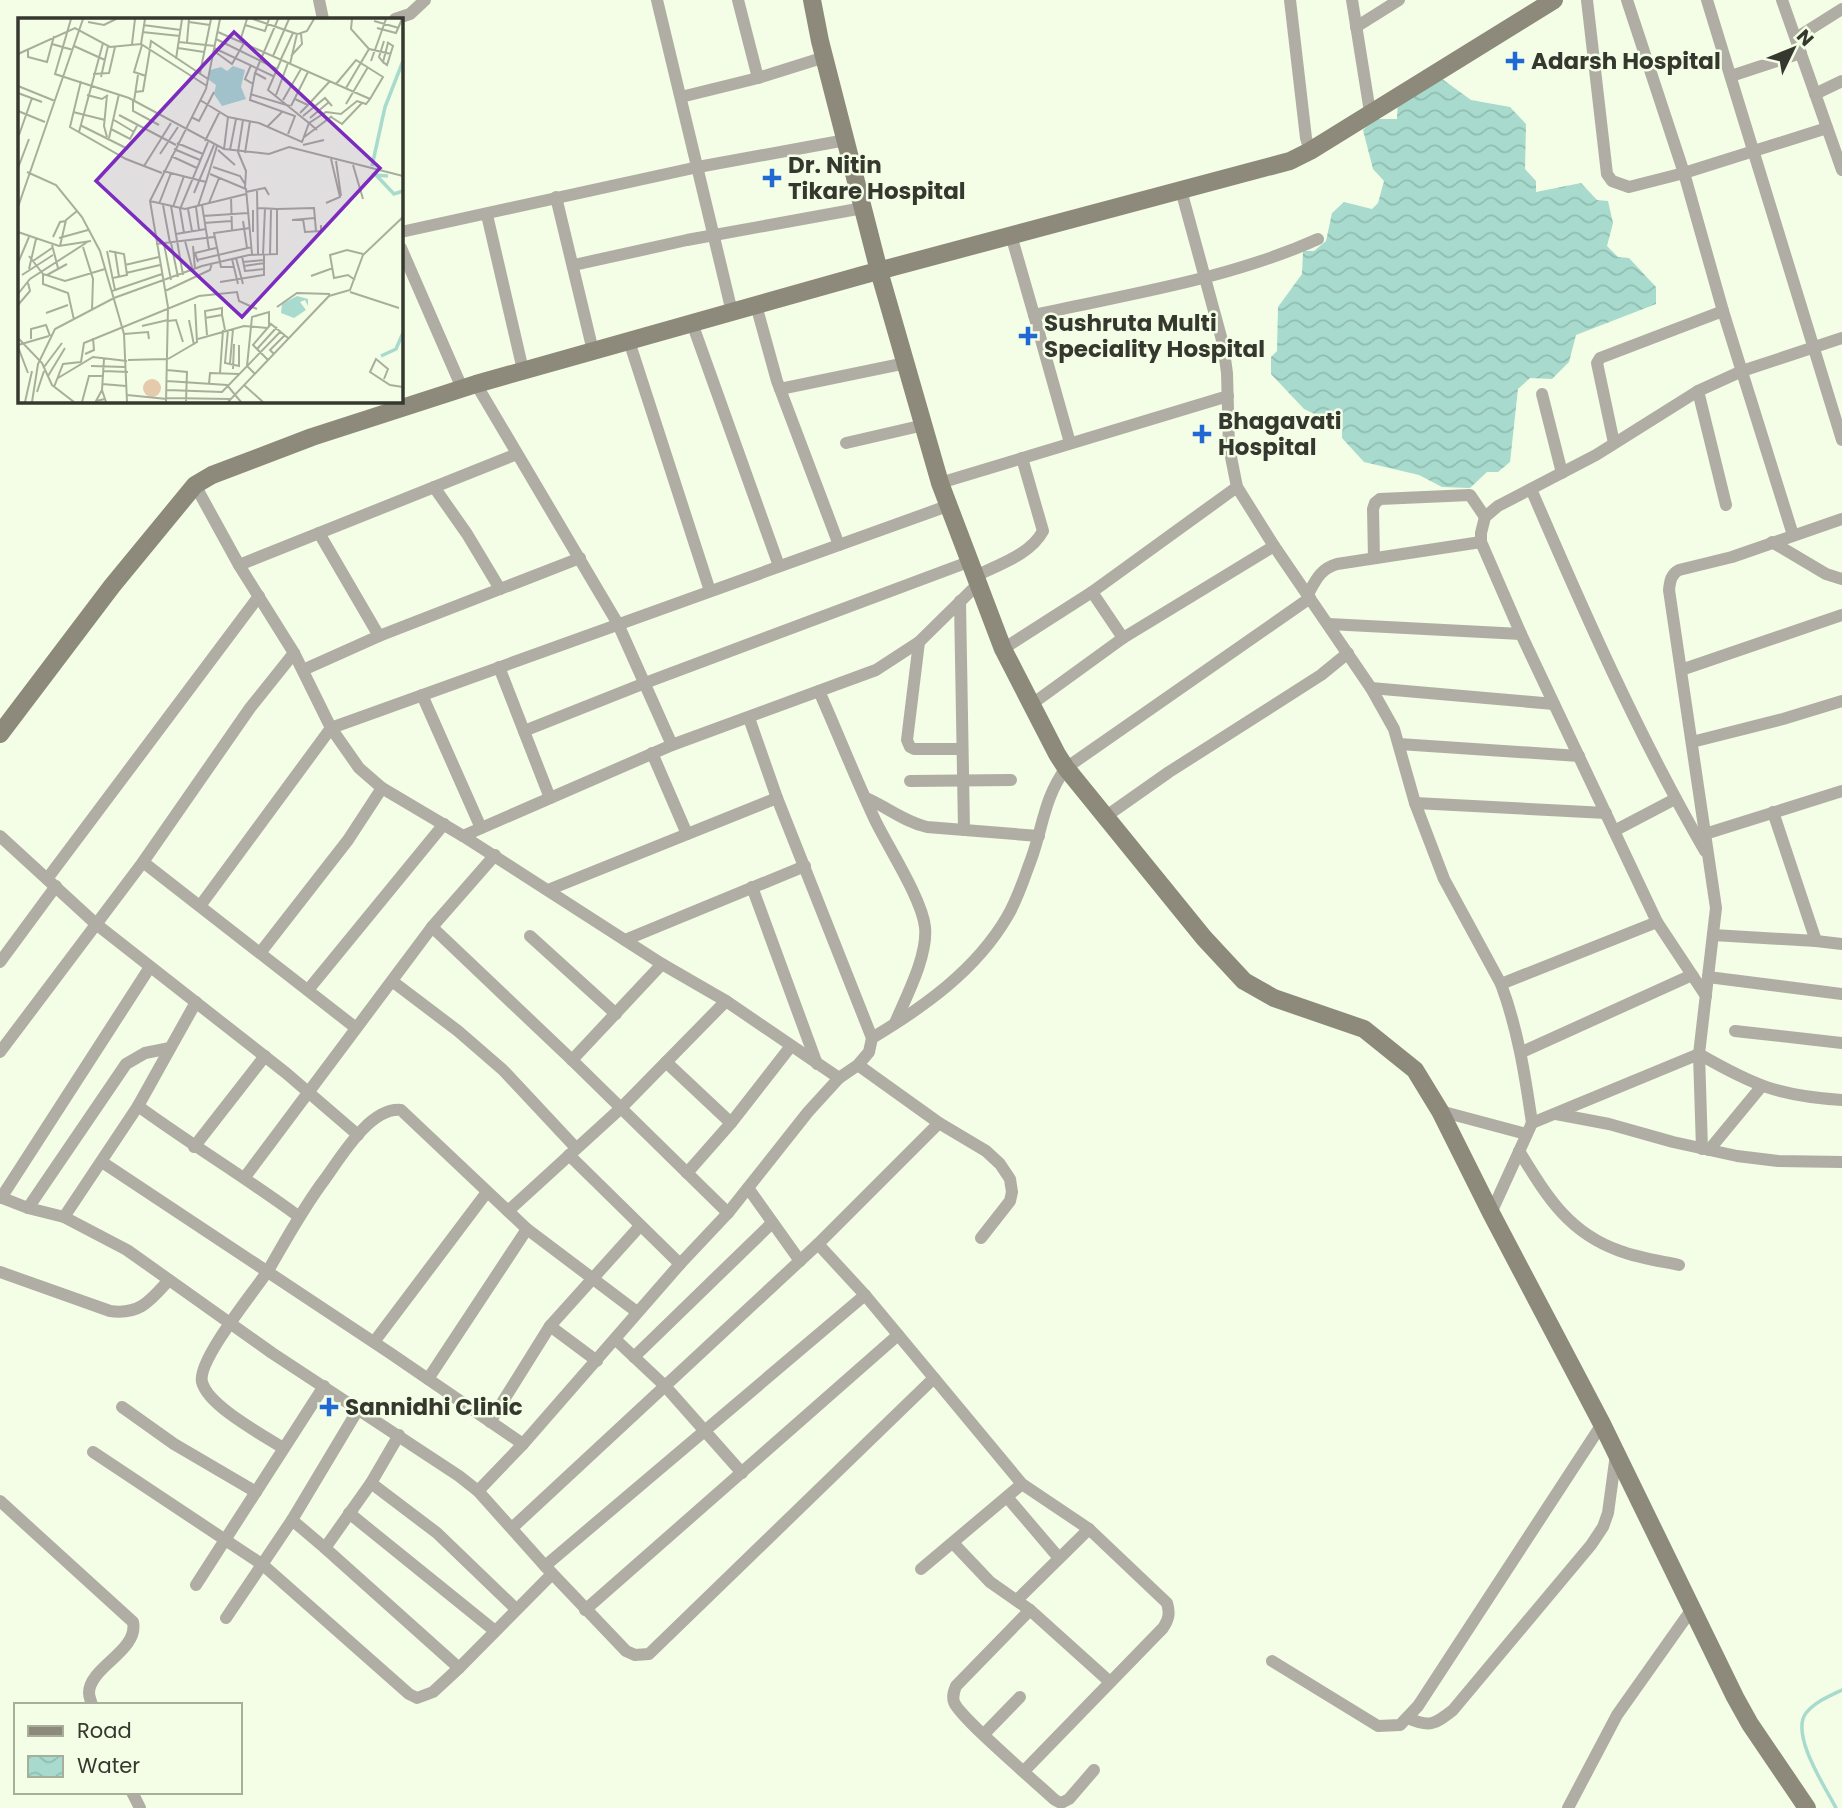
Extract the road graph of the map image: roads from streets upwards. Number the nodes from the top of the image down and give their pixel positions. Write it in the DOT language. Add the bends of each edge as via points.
graph roads {
  1 [pos="319,0"];
  2 [pos="406,0"];
  3 [pos="425,0"];
  4 [pos="657,0"];
  5 [pos="738,0"];
  6 [pos="812,0"];
  7 [pos="1290,0"];
  8 [pos="1352,0"];
  9 [pos="1399,0"];
  10 [pos="1554,0"];
  11 [pos="1587,0"];
  12 [pos="1627,0"];
  13 [pos="1707,0"];
  14 [pos="1782,0"];
  15 [pos="1842,9"];
  16 [pos="410,14"];
  17 [pos="323,18"];
  18 [pos="398,18"];
  19 [pos="1356,27"];
  20 [pos="1796,38"];
  21 [pos="1801,53"];
  22 [pos="825,57"];
  23 [pos="1731,76"];
  24 [pos="758,78"];
  25 [pos="1842,81"];
  26 [pos="1815,94"];
  27 [pos="681,97"];
  28 [pos="1370,112"];
  29 [pos="1827,128"];
  30 [pos="846,140"];
  31 [pos="1310,151"];
  32 [pos="1754,153"];
  33 [pos="698,167"];
  34 [pos="1842,170"];
  35 [pos="1684,173"];
  36 [pos="1181,190"];
  37 [pos="556,197"];
  38 [pos="863,208"];
  39 [pos="487,215"];
  40 [pos="402,232"];
  41 [pos="1011,235"];
  42 [pos="715,236"];
  43 [pos="1318,239"];
  44 [pos="402,250"];
  45 [pos="574,265"];
  46 [pos="879,271"];
  47 [pos="1203,277"];
  48 [pos="756,305"];
  49 [pos="1723,311"];
  50 [pos="732,312"];
  51 [pos="1034,315"];
  52 [pos="692,323"];
  53 [pos="1842,338"];
  54 [pos="629,341"];
  55 [pos="1814,348"];
  56 [pos="593,351"];
  57 [pos="906,363"];
  58 [pos="523,370"];
  59 [pos="1742,371"];
  60 [pos="469,386"];
  61 [pos="780,389"];
  62 [pos="1698,391"];
  63 [pos="1542,394"];
  64 [pos="1228,396"];
  65 [pos="924,425"];
  66 [pos="1842,440"];
  67 [pos="845,443"];
  68 [pos="1070,443"];
  69 [pos="1614,443"];
  70 [pos="517,454"];
  71 [pos="1022,458"];
  72 [pos="1562,473"];
  73 [pos="940,483"];
  74 [pos="195,485"];
  75 [pos="434,487"];
  76 [pos="1237,487"];
  77 [pos="1531,489"];
  78 [pos="950,505"];
  79 [pos="1726,505"];
  80 [pos="1485,517"];
  81 [pos="1842,519"];
  82 [pos="319,533"];
  83 [pos="1793,534"];
  84 [pos="1481,542"];
  85 [pos="1772,542"];
  86 [pos="839,545"];
  87 [pos="1274,546"];
  88 [pos="580,558"];
  89 [pos="1374,558"];
  90 [pos="239,565"];
  91 [pos="779,566"];
  92 [pos="975,574"];
  93 [pos="1842,579"];
  94 [pos="500,589"];
  95 [pos="710,591"];
  96 [pos="1092,592"];
  97 [pos="259,596"];
  98 [pos="1309,596"];
  99 [pos="960,601"];
  100 [pos="1842,615"];
  101 [pos="618,624"];
  102 [pos="1329,624"];
  103 [pos="1521,634"];
  104 [pos="379,636"];
  105 [pos="1123,638"];
  106 [pos="919,642"];
  107 [pos="1003,649"];
  108 [pos="294,653"];
  109 [pos="1349,653"];
  110 [pos="499,667"];
  111 [pos="303,670"];
  112 [pos="1681,670"];
  113 [pos="645,683"];
  114 [pos="1371,688"];
  115 [pos="819,691"];
  116 [pos="422,695"];
  117 [pos="1842,701"];
  118 [pos="1032,704"];
  119 [pos="1555,704"];
  120 [pos="749,718"];
  121 [pos="331,728"];
  122 [pos="524,732"];
  123 [pos="0,734"];
  124 [pos="1692,742"];
  125 [pos="1399,744"];
  126 [pos="672,745"];
  127 [pos="962,749"];
  128 [pos="652,753"];
  129 [pos="1579,756"];
  130 [pos="1066,768"];
  131 [pos="1011,780"];
  132 [pos="910,781"];
  133 [pos="964,781"];
  134 [pos="382,788"];
  135 [pos="1842,791"];
  136 [pos="866,797"];
  137 [pos="550,798"];
  138 [pos="778,798"];
  139 [pos="1675,799"];
  140 [pos="1415,803"];
  141 [pos="1773,812"];
  142 [pos="1606,813"];
  143 [pos="1105,817"];
  144 [pos="444,824"];
  145 [pos="481,828"];
  146 [pos="964,830"];
  147 [pos="1614,831"];
  148 [pos="687,834"];
  149 [pos="1705,834"];
  150 [pos="463,836"];
  151 [pos="1039,836"];
  152 [pos="1,840"];
  153 [pos="495,855"];
  154 [pos="1709,857"];
  155 [pos="143,862"];
  156 [pos="804,866"];
  157 [pos="51,882"];
  158 [pos="752,887"];
  159 [pos="548,890"];
  160 [pos="200,906"];
  161 [pos="1657,922"];
  162 [pos="96,924"];
  163 [pos="432,927"];
  164 [pos="1713,935"];
  165 [pos="530,936"];
  166 [pos="625,940"];
  167 [pos="1816,941"];
  168 [pos="1842,944"];
  169 [pos="260,953"];
  170 [pos="0,962"];
  171 [pos="662,964"];
  172 [pos="150,967"];
  173 [pos="1692,975"];
  174 [pos="1708,977"];
  175 [pos="392,981"];
  176 [pos="1501,984"];
  177 [pos="308,990"];
  178 [pos="1842,994"];
  179 [pos="1706,996"];
  180 [pos="726,1001"];
  181 [pos="195,1003"];
  182 [pos="616,1014"];
  183 [pos="894,1025"];
  184 [pos="356,1028"];
  185 [pos="1735,1031"];
  186 [pos="872,1038"];
  187 [pos="1842,1043"];
  188 [pos="791,1046"];
  189 [pos="170,1048"];
  190 [pos="0,1052"];
  191 [pos="1522,1052"];
  192 [pos="1699,1054"];
  193 [pos="265,1056"];
  194 [pos="572,1060"];
  195 [pos="666,1062"];
  196 [pos="817,1064"];
  197 [pos="858,1065"];
  198 [pos="839,1078"];
  199 [pos="1761,1087"];
  200 [pos="309,1093"];
  201 [pos="1842,1100"];
  202 [pos="138,1106"];
  203 [pos="621,1108"];
  204 [pos="1440,1111"];
  205 [pos="1555,1114"];
  206 [pos="731,1123"];
  207 [pos="939,1123"];
  208 [pos="1529,1129"];
  209 [pos="358,1135"];
  210 [pos="194,1147"];
  211 [pos="1706,1149"];
  212 [pos="1519,1150"];
  213 [pos="572,1152"];
  214 [pos="102,1162"];
  215 [pos="1842,1162"];
  216 [pos="687,1173"];
  217 [pos="245,1177"];
  218 [pos="748,1188"];
  219 [pos="487,1192"];
  220 [pos="1,1198"];
  221 [pos="29,1208"];
  222 [pos="508,1212"];
  223 [pos="728,1213"];
  224 [pos="1491,1213"];
  225 [pos="298,1216"];
  226 [pos="64,1217"];
  227 [pos="772,1223"];
  228 [pos="640,1226"];
  229 [pos="527,1228"];
  230 [pos="981,1238"];
  231 [pos="818,1244"];
  232 [pos="800,1261"];
  233 [pos="680,1264"];
  234 [pos="1679,1265"];
  235 [pos="267,1271"];
  236 [pos="0,1272"];
  237 [pos="592,1278"];
  238 [pos="169,1280"];
  239 [pos="865,1295"];
  240 [pos="637,1312"];
  241 [pos="230,1323"];
  242 [pos="550,1326"];
  243 [pos="898,1335"];
  244 [pos="615,1339"];
  245 [pos="374,1342"];
  246 [pos="634,1357"];
  247 [pos="597,1361"];
  248 [pos="934,1378"];
  249 [pos="428,1379"];
  250 [pos="324,1386"];
  251 [pos="665,1386"];
  252 [pos="122,1406"];
  253 [pos="359,1408"];
  254 [pos="490,1422"];
  255 [pos="1602,1424"];
  256 [pos="705,1431"];
  257 [pos="399,1435"];
  258 [pos="523,1444"];
  259 [pos="284,1448"];
  260 [pos="93,1452"];
  261 [pos="1616,1454"];
  262 [pos="742,1473"];
  263 [pos="371,1483"];
  264 [pos="1022,1485"];
  265 [pos="478,1491"];
  266 [pos="256,1492"];
  267 [pos="1007,1497"];
  268 [pos="0,1501"];
  269 [pos="349,1513"];
  270 [pos="292,1520"];
  271 [pos="512,1528"];
  272 [pos="1089,1529"];
  273 [pos="223,1541"];
  274 [pos="953,1543"];
  275 [pos="325,1548"];
  276 [pos="1059,1558"];
  277 [pos="263,1565"];
  278 [pos="921,1569"];
  279 [pos="548,1570"];
  280 [pos="196,1585"];
  281 [pos="1017,1600"];
  282 [pos="516,1609"];
  283 [pos="1692,1609"];
  284 [pos="585,1610"];
  285 [pos="1030,1610"];
  286 [pos="226,1618"];
  287 [pos="495,1631"];
  288 [pos="1272,1661"];
  289 [pos="459,1668"];
  290 [pos="1110,1682"];
  291 [pos="1020,1697"];
  292 [pos="92,1703"];
  293 [pos="1408,1718"];
  294 [pos="984,1734"];
  295 [pos="1094,1770"];
  296 [pos="1024,1771"];
  297 [pos="1568,1808"];
  298 [pos="1807,1808"];
  1 -- 17 [label="street"];
  2 -- 16 [label="street"];
  3 -- 16 [label="street"];
  4 -- 27 [label="street"];
  5 -- 24 [label="street"];
  6 -- 22 [label="street"];
  7 -- 31 [label="street"];
  8 -- 19 [label="street"];
  9 -- 19 [label="street"];
  10 -- 28 [label="street"];
  11 -- 35 [label="street" via="1607,173 1612,181 1629,187"];
  12 -- 35 [label="street"];
  13 -- 23 [label="street"];
  14 -- 20 [label="street"];
  15 -- 20 [label="street"];
  16 -- 18 [label="street"];
  19 -- 28 [label="street"];
  20 -- 21 [label="street"];
  21 -- 23 [label="street"];
  21 -- 26 [label="street"];
  22 -- 24 [label="street"];
  22 -- 30 [label="street"];
  23 -- 32 [label="street"];
  24 -- 27 [label="street"];
  25 -- 26 [label="street"];
  26 -- 29 [label="street"];
  27 -- 33 [label="street"];
  28 -- 31 [label="street"];
  29 -- 32 [label="street"];
  29 -- 34 [label="street"];
  30 -- 33 [label="street"];
  30 -- 38 [label="street"];
  31 -- 36 [label="street" via="1290,161"];
  32 -- 35 [label="street"];
  32 -- 55 [label="street"];
  33 -- 37 [label="street"];
  33 -- 42 [label="street"];
  35 -- 49 [label="street"];
  36 -- 41 [label="street"];
  36 -- 47 [label="street"];
  37 -- 39 [label="street"];
  37 -- 45 [label="street"];
  38 -- 42 [label="street"];
  38 -- 46 [label="street"];
  39 -- 40 [label="street"];
  39 -- 58 [label="street"];
  41 -- 46 [label="street"];
  41 -- 51 [label="street"];
  42 -- 45 [label="street"];
  42 -- 50 [label="street"];
  43 -- 47 [label="street"];
  44 -- 60 [label="street"];
  45 -- 56 [label="street"];
  46 -- 48 [label="street"];
  46 -- 57 [label="street"];
  47 -- 51 [label="street"];
  47 -- 64 [label="street" via="1223,344"];
  48 -- 50 [label="street"];
  48 -- 61 [label="street"];
  49 -- 59 [label="street"];
  49 -- 69 [label="street" via="1600,358 1597,363"];
  50 -- 52 [label="street"];
  51 -- 68 [label="street"];
  52 -- 54 [label="street"];
  52 -- 91 [label="street"];
  53 -- 55 [label="street"];
  54 -- 56 [label="street"];
  54 -- 95 [label="street"];
  55 -- 59 [label="street"];
  55 -- 66 [label="street"];
  56 -- 58 [label="street"];
  57 -- 61 [label="street"];
  57 -- 65 [label="street"];
  58 -- 60 [label="street"];
  59 -- 62 [label="street"];
  59 -- 83 [label="street"];
  60 -- 70 [label="street"];
  60 -- 74 [label="street" via="312,437"];
  61 -- 86 [label="street"];
  62 -- 69 [label="street"];
  62 -- 79 [label="street"];
  63 -- 72 [label="street"];
  64 -- 68 [label="street"];
  64 -- 76 [label="street" via="1229,447"];
  65 -- 67 [label="street"];
  65 -- 73 [label="street"];
  68 -- 71 [label="street"];
  69 -- 72 [label="street"];
  70 -- 75 [label="street"];
  70 -- 88 [label="street"];
  71 -- 73 [label="street"];
  71 -- 92 [label="street" via="1043,531 1025,551"];
  72 -- 77 [label="street"];
  73 -- 78 [label="street"];
  74 -- 90 [label="street"];
  74 -- 123 [label="street"];
  75 -- 82 [label="street"];
  75 -- 94 [label="street"];
  76 -- 87 [label="street"];
  76 -- 96 [label="street"];
  77 -- 80 [label="street"];
  77 -- 139 [label="street" via="1594,637"];
  78 -- 86 [label="street"];
  78 -- 92 [label="street"];
  80 -- 84 [label="street"];
  80 -- 89 [label="street" via="1470,495 1380,499 1373,509"];
  81 -- 83 [label="street"];
  82 -- 90 [label="street"];
  82 -- 104 [label="street"];
  83 -- 85 [label="street"];
  84 -- 89 [label="street"];
  84 -- 103 [label="street"];
  85 -- 93 [label="street"];
  85 -- 112 [label="street" via="1674,573 1670,590"];
  86 -- 91 [label="street"];
  87 -- 98 [label="street"];
  87 -- 105 [label="street"];
  88 -- 94 [label="street"];
  88 -- 101 [label="street"];
  89 -- 98 [label="street" via="1326,567"];
  90 -- 97 [label="street"];
  91 -- 95 [label="street"];
  92 -- 99 [label="street"];
  92 -- 107 [label="street"];
  92 -- 113 [label="street"];
  94 -- 104 [label="street"];
  95 -- 101 [label="street"];
  96 -- 105 [label="street"];
  96 -- 107 [label="street"];
  97 -- 108 [label="street"];
  97 -- 157 [label="street"];
  98 -- 102 [label="street"];
  98 -- 130 [label="street"];
  99 -- 106 [label="street"];
  99 -- 127 [label="street"];
  100 -- 112 [label="street"];
  101 -- 110 [label="street"];
  101 -- 113 [label="street"];
  102 -- 103 [label="street"];
  102 -- 109 [label="street"];
  103 -- 119 [label="street"];
  104 -- 111 [label="street"];
  105 -- 118 [label="street"];
  106 -- 115 [label="street" via="876,670"];
  106 -- 127 [label="street" via="907,740 914,749"];
  107 -- 118 [label="street"];
  108 -- 111 [label="street"];
  108 -- 155 [label="street"];
  109 -- 114 [label="street"];
  109 -- 143 [label="street"];
  110 -- 116 [label="street"];
  110 -- 122 [label="street"];
  111 -- 121 [label="street"];
  112 -- 124 [label="street"];
  113 -- 122 [label="street"];
  113 -- 126 [label="street"];
  114 -- 119 [label="street"];
  114 -- 125 [label="street"];
  115 -- 120 [label="street"];
  115 -- 136 [label="street"];
  116 -- 121 [label="street"];
  116 -- 145 [label="street"];
  117 -- 124 [label="street"];
  118 -- 130 [label="street"];
  119 -- 129 [label="street"];
  120 -- 126 [label="street"];
  120 -- 138 [label="street"];
  121 -- 134 [label="street" via="359,768"];
  121 -- 160 [label="street"];
  122 -- 137 [label="street"];
  124 -- 149 [label="street"];
  125 -- 129 [label="street"];
  125 -- 140 [label="street"];
  126 -- 128 [label="street"];
  127 -- 133 [label="street"];
  128 -- 137 [label="street"];
  128 -- 148 [label="street"];
  129 -- 142 [label="street"];
  130 -- 143 [label="street"];
  130 -- 151 [label="street" via="1054,784"];
  131 -- 133 [label="street"];
  132 -- 133 [label="street"];
  133 -- 146 [label="street"];
  134 -- 144 [label="street"];
  134 -- 169 [label="street" via="348,840"];
  135 -- 141 [label="street"];
  136 -- 146 [label="street" via="911,823"];
  136 -- 183 [label="street" via="925,927 914,978"];
  137 -- 145 [label="street"];
  138 -- 148 [label="street"];
  138 -- 156 [label="street"];
  139 -- 147 [label="street"];
  139 -- 154 [label="street"];
  140 -- 142 [label="street"];
  140 -- 176 [label="street" via="1444,878"];
  141 -- 149 [label="street"];
  141 -- 167 [label="street"];
  142 -- 147 [label="street"];
  143 -- 204 [label="street" via="1244,981 1274,998 1364,1029 1415,1070"];
  144 -- 150 [label="street"];
  144 -- 177 [label="street"];
  145 -- 150 [label="street"];
  146 -- 151 [label="street"];
  147 -- 161 [label="street"];
  148 -- 159 [label="street"];
  149 -- 154 [label="street"];
  150 -- 153 [label="street"];
  151 -- 183 [label="street" via="1018,895 993,940 951,983"];
  152 -- 157 [label="street"];
  153 -- 159 [label="street"];
  153 -- 163 [label="street"];
  154 -- 164 [label="street" via="1716,908"];
  155 -- 160 [label="street"];
  155 -- 162 [label="street"];
  156 -- 158 [label="street"];
  156 -- 186 [label="street"];
  157 -- 162 [label="street"];
  157 -- 170 [label="street"];
  158 -- 166 [label="street"];
  158 -- 196 [label="street"];
  159 -- 166 [label="street"];
  160 -- 169 [label="street"];
  161 -- 173 [label="street"];
  161 -- 176 [label="street"];
  162 -- 172 [label="street"];
  162 -- 190 [label="street"];
  163 -- 175 [label="street"];
  163 -- 194 [label="street"];
  164 -- 167 [label="street"];
  164 -- 174 [label="street"];
  165 -- 182 [label="street"];
  166 -- 171 [label="street"];
  167 -- 168 [label="street"];
  169 -- 177 [label="street"];
  171 -- 180 [label="street"];
  171 -- 182 [label="street"];
  172 -- 181 [label="street"];
  172 -- 220 [label="street"];
  173 -- 179 [label="street"];
  173 -- 191 [label="street"];
  174 -- 178 [label="street"];
  174 -- 179 [label="street"];
  175 -- 184 [label="street"];
  175 -- 213 [label="street" via="503,1070"];
  176 -- 191 [label="street"];
  177 -- 184 [label="street"];
  179 -- 192 [label="street"];
  180 -- 188 [label="street"];
  180 -- 195 [label="street"];
  181 -- 189 [label="street"];
  181 -- 193 [label="street"];
  182 -- 194 [label="street"];
  183 -- 186 [label="street"];
  184 -- 200 [label="street"];
  185 -- 187 [label="street"];
  186 -- 197 [label="street" via="869,1052"];
  188 -- 196 [label="street"];
  188 -- 206 [label="street"];
  189 -- 202 [label="street"];
  189 -- 221 [label="street" via="145,1053 126,1065"];
  191 -- 208 [label="street"];
  192 -- 199 [label="street"];
  192 -- 205 [label="street"];
  192 -- 211 [label="street"];
  193 -- 200 [label="street"];
  193 -- 210 [label="street"];
  194 -- 203 [label="street"];
  195 -- 203 [label="street"];
  195 -- 206 [label="street"];
  196 -- 198 [label="street"];
  197 -- 198 [label="street"];
  197 -- 207 [label="street"];
  198 -- 218 [label="street"];
  199 -- 201 [label="street" via="1805,1098"];
  199 -- 211 [label="street"];
  200 -- 209 [label="street"];
  200 -- 217 [label="street"];
  202 -- 210 [label="street"];
  202 -- 214 [label="street"];
  203 -- 213 [label="street"];
  203 -- 216 [label="street"];
  204 -- 208 [label="street"];
  204 -- 224 [label="street"];
  205 -- 208 [label="street"];
  205 -- 211 [label="street"];
  206 -- 216 [label="street"];
  207 -- 230 [label="street" via="986,1150 1010,1179 1010,1201"];
  207 -- 231 [label="street"];
  208 -- 212 [label="street"];
  209 -- 219 [label="street" via="383,1112 401,1110"];
  209 -- 225 [label="street"];
  210 -- 217 [label="street"];
  211 -- 215 [label="street" via="1778,1161"];
  212 -- 224 [label="street"];
  212 -- 234 [label="street" via="1559,1211 1583,1233 1623,1252"];
  213 -- 222 [label="street"];
  213 -- 228 [label="street"];
  214 -- 226 [label="street"];
  214 -- 235 [label="street"];
  216 -- 223 [label="street"];
  217 -- 225 [label="street"];
  218 -- 223 [label="street"];
  218 -- 227 [label="street"];
  219 -- 222 [label="street"];
  219 -- 245 [label="street"];
  220 -- 221 [label="street"];
  221 -- 226 [label="street"];
  222 -- 229 [label="street"];
  223 -- 233 [label="street"];
  224 -- 255 [label="street"];
  225 -- 235 [label="street"];
  226 -- 238 [label="street" via="127,1250"];
  227 -- 232 [label="street"];
  227 -- 246 [label="street"];
  228 -- 233 [label="street"];
  228 -- 237 [label="street"];
  229 -- 237 [label="street"];
  229 -- 249 [label="street"];
  231 -- 232 [label="street"];
  231 -- 239 [label="street"];
  232 -- 251 [label="street"];
  233 -- 240 [label="street"];
  235 -- 241 [label="street"];
  235 -- 245 [label="street"];
  236 -- 238 [label="street" via="126,1313 151,1300"];
  237 -- 240 [label="street"];
  237 -- 242 [label="street"];
  238 -- 241 [label="street"];
  239 -- 243 [label="street"];
  239 -- 256 [label="street"];
  240 -- 244 [label="street"];
  241 -- 250 [label="street"];
  241 -- 259 [label="street" via="203,1368 205,1391"];
  242 -- 247 [label="street"];
  242 -- 254 [label="street"];
  243 -- 248 [label="street"];
  243 -- 262 [label="street"];
  244 -- 246 [label="street"];
  244 -- 247 [label="street"];
  245 -- 249 [label="street"];
  246 -- 251 [label="street"];
  247 -- 258 [label="street"];
  248 -- 264 [label="street"];
  248 -- 284 [label="street" via="649,1654 626,1651"];
  249 -- 254 [label="street"];
  250 -- 253 [label="street"];
  250 -- 259 [label="street"];
  251 -- 256 [label="street"];
  251 -- 271 [label="street"];
  252 -- 266 [label="street" via="174,1444"];
  253 -- 257 [label="street"];
  253 -- 270 [label="street"];
  254 -- 258 [label="street"];
  255 -- 261 [label="street"];
  255 -- 293 [label="street"];
  256 -- 262 [label="street"];
  256 -- 279 [label="street"];
  257 -- 263 [label="street"];
  257 -- 265 [label="street"];
  258 -- 265 [label="street"];
  259 -- 266 [label="street"];
  260 -- 273 [label="street"];
  261 -- 283 [label="street"];
  261 -- 293 [label="street" via="1608,1513 1591,1545 1453,1710 1431,1724"];
  262 -- 284 [label="street"];
  263 -- 269 [label="street"];
  263 -- 282 [label="street" via="437,1533"];
  264 -- 267 [label="street"];
  264 -- 272 [label="street"];
  265 -- 271 [label="street"];
  266 -- 273 [label="street"];
  267 -- 274 [label="street"];
  267 -- 276 [label="street"];
  268 -- 292 [label="street" via="133,1622 128,1642 94,1679 89,1692"];
  269 -- 275 [label="street"];
  269 -- 287 [label="street"];
  270 -- 275 [label="street"];
  270 -- 277 [label="street"];
  271 -- 279 [label="street"];
  272 -- 276 [label="street"];
  272 -- 290 [label="street" via="1167,1603 1170,1612 1164,1628"];
  273 -- 277 [label="street"];
  273 -- 280 [label="street"];
  274 -- 278 [label="street"];
  274 -- 281 [label="street" via="990,1582"];
  275 -- 289 [label="street"];
  276 -- 281 [label="street"];
  277 -- 286 [label="street"];
  277 -- 289 [label="street" via="409,1694 425,1696"];
  279 -- 282 [label="street"];
  279 -- 284 [label="street"];
  281 -- 285 [label="street"];
  282 -- 287 [label="street"];
  283 -- 297 [label="street" via="1617,1715"];
  283 -- 298 [label="street" via="1750,1724"];
  285 -- 290 [label="street"];
  285 -- 294 [label="street" via="953,1694 959,1710"];
  287 -- 289 [label="street"];
  288 -- 293 [label="street" via="1378,1726 1400,1725"];
  290 -- 296 [label="street"];
  291 -- 294 [label="street"];
  294 -- 296 [label="street"];
  295 -- 296 [label="street" via="1061,1803"];
}
